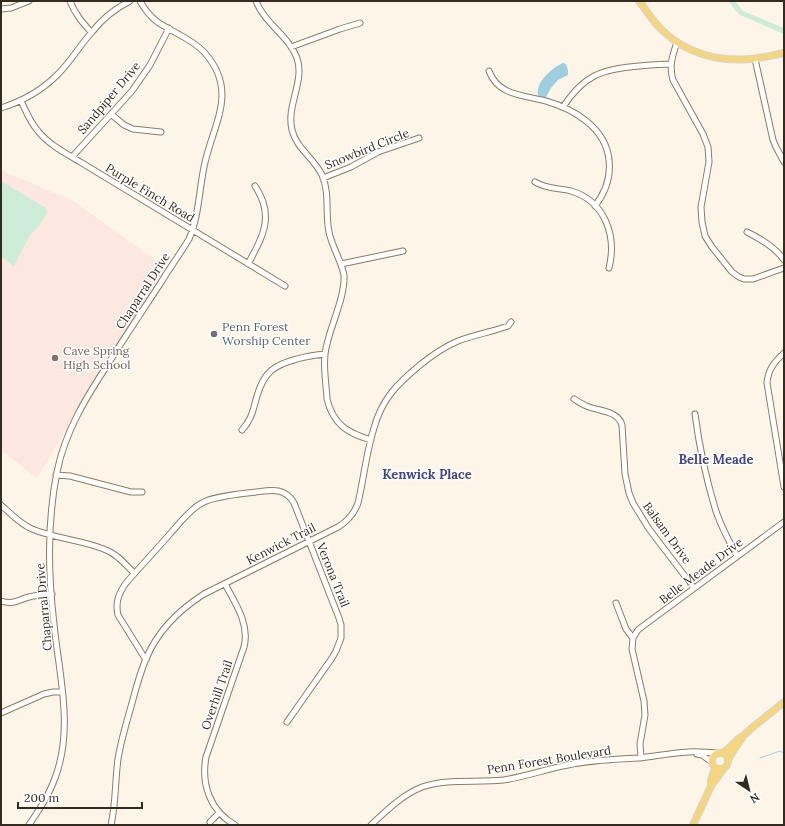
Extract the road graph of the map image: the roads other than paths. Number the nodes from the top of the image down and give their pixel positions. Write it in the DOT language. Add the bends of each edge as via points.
graph roads {
  1 [pos="29,1"];
  2 [pos="70,1"];
  3 [pos="130,1"];
  4 [pos="140,1"];
  5 [pos="256,1"];
  6 [pos="639,1"];
  7 [pos="1,9"];
  8 [pos="360,23"];
  9 [pos="169,28"];
  10 [pos="92,32"];
  11 [pos="677,42"];
  12 [pos="291,47"];
  13 [pos="784,53"];
  14 [pos="755,59"];
  15 [pos="671,64"];
  16 [pos="489,71"];
  17 [pos="21,101"];
  18 [pos="563,107"];
  19 [pos="1,108"];
  20 [pos="111,114"];
  21 [pos="161,132"];
  22 [pos="419,138"];
  23 [pos="72,157"];
  24 [pos="784,162"];
  25 [pos="323,178"];
  26 [pos="535,182"];
  27 [pos="255,186"];
  28 [pos="595,206"];
  29 [pos="192,230"];
  30 [pos="747,232"];
  31 [pos="403,251"];
  32 [pos="784,260"];
  33 [pos="248,264"];
  34 [pos="341,264"];
  35 [pos="610,268"];
  36 [pos="784,268"];
  37 [pos="285,286"];
  38 [pos="511,322"];
  39 [pos="784,353"];
  40 [pos="325,354"];
  41 [pos="574,399"];
  42 [pos="695,414"];
  43 [pos="242,430"];
  44 [pos="371,440"];
  45 [pos="56,475"];
  46 [pos="784,487"];
  47 [pos="142,492"];
  48 [pos="1,505"];
  49 [pos="784,522"];
  50 [pos="49,535"];
  51 [pos="309,541"];
  52 [pos="737,556"];
  53 [pos="134,573"];
  54 [pos="225,584"];
  55 [pos="694,588"];
  56 [pos="52,594"];
  57 [pos="1,601"];
  58 [pos="616,603"];
  59 [pos="633,638"];
  60 [pos="146,660"];
  61 [pos="62,692"];
  62 [pos="782,704"];
  63 [pos="784,711"];
  64 [pos="1,713"];
  65 [pos="287,722"];
  66 [pos="744,735"];
  67 [pos="694,753"];
  68 [pos="720,753"];
  69 [pos="642,757"];
  70 [pos="728,760"];
  71 [pos="713,765"];
  72 [pos="725,767"];
  73 [pos="711,786"];
  74 [pos="219,813"];
  75 [pos="210,822"];
  76 [pos="29,825"];
  77 [pos="111,825"];
  78 [pos="234,825"];
  79 [pos="372,825"];
  80 [pos="693,825"];
  1 -- 7 [label="street"];
  2 -- 10 [label="street" via="77,16"];
  3 -- 10 [label="street" via="118,8"];
  4 -- 9 [label="street, Chaparral Drive" via="155,20"];
  5 -- 12 [label="street" via="263,14"];
  6 -- 11 [label="main road" via="660,29"];
  8 -- 12 [label="street"];
  9 -- 20 [label="street, Sandpiper Drive" via="141,79"];
  9 -- 29 [label="street, Chaparral Drive" via="197,45 208,57 216,71 222,93 218,121 206,157"];
  10 -- 17 [label="street" via="60,72"];
  11 -- 14 [label="main road" via="695,52 725,60"];
  11 -- 15 [label="street"];
  12 -- 25 [label="street" via="297,58 299,71 291,112 292,129 299,146"];
  13 -- 14 [label="main road"];
  14 -- 24 [label="street" via="773,140"];
  15 -- 18 [label="street" via="622,67 600,73 579,87"];
  15 -- 36 [label="street" via="673,80 708,147 709,162 701,215 705,236 732,272 739,277 753,279"];
  16 -- 18 [label="street" via="493,80 508,91"];
  17 -- 19 [label="street"];
  17 -- 23 [label="street, Purple Finch Road" via="40,134"];
  18 -- 28 [label="street" via="593,126 607,148 610,165 608,180"];
  20 -- 21 [label="street" via="133,129"];
  20 -- 23 [label="street, Sandpiper Drive"];
  22 -- 25 [label="street, Snowbird Circle" via="383,150"];
  23 -- 29 [label="street, Purple Finch Road"];
  25 -- 34 [label="street" via="329,232"];
  26 -- 28 [label="street" via="548,188 575,192"];
  27 -- 33 [label="street" via="262,197 266,220 261,238"];
  28 -- 35 [label="street" via="605,218 610,230"];
  29 -- 33 [label="street, Purple Finch Road"];
  29 -- 45 [label="street, Chaparral Drive" via="74,420 64,443"];
  30 -- 32 [label="street" via="773,248"];
  31 -- 34 [label="street"];
  33 -- 37 [label="street, Purple Finch Road"];
  34 -- 40 [label="street" via="344,288"];
  38 -- 44 [label="street, Kenwick Trail" via="508,326 448,346 406,376 382,408"];
  39 -- 46 [label="street" via="775,361 768,375 767,384"];
  40 -- 43 [label="street" via="285,362 266,375 249,421"];
  40 -- 44 [label="street" via="331,412 344,428"];
  41 -- 55 [label="street, Balsam Drive" via="619,418 622,425 625,474 633,503 649,529"];
  42 -- 52 [label="street" via="715,508"];
  44 -- 51 [label="street, Kenwick Trail" via="360,496 353,513 338,527"];
  45 -- 47 [label="street" via="70,476 131,492"];
  45 -- 50 [label="street, Chaparral Drive"];
  48 -- 50 [label="street" via="26,526"];
  49 -- 52 [label="street, Belle Meade Drive"];
  50 -- 53 [label="street" via="106,550"];
  50 -- 56 [label="street, Chaparral Drive"];
  51 -- 53 [label="street, Verona Trail" via="294,503 283,492 275,490 225,497 205,501 197,506"];
  51 -- 54 [label="street, Kenwick Trail"];
  51 -- 65 [label="street, Verona Trail" via="339,618 341,638 332,658"];
  52 -- 55 [label="street, Belle Meade Drive"];
  53 -- 60 [label="street, Verona Trail" via="119,595 117,610"];
  54 -- 60 [label="street, Kenwick Trail" via="193,601 175,617 161,634"];
  54 -- 74 [label="street, Overhill Trail" via="243,619 246,637 206,757 205,779 208,795"];
  55 -- 59 [label="street, Belle Meade Drive" via="638,630"];
  56 -- 57 [label="street" via="12,603"];
  56 -- 61 [label="street, Chaparral Drive"];
  58 -- 59 [label="street" via="626,629"];
  59 -- 69 [label="street" via="632,648 645,708 640,744"];
  60 -- 77 [label="street, Kenwick Trail" via="120,746"];
  61 -- 64 [label="street" via="44,694"];
  61 -- 76 [label="street, Chaparral Drive" via="64,746 51,789"];
  62 -- 63 [label="street"];
  62 -- 66 [label="main road"];
  66 -- 68 [label="main road"];
  66 -- 70 [label="main road"];
  67 -- 68 [label="street, Penn Forest Boulevard"];
  67 -- 69 [label="street, Penn Forest Boulevard"];
  67 -- 71 [label="street, Penn Forest Boulevard" via="702,755"];
  68 -- 70 [label="main road"];
  68 -- 71 [label="main road" via="714,755"];
  69 -- 79 [label="street, Penn Forest Boulevard" via="581,762 502,780 430,785 403,797"];
  70 -- 72 [label="main road"];
  71 -- 72 [label="main road" via="720,769"];
  71 -- 73 [label="main road"];
  72 -- 73 [label="main road"];
  73 -- 80 [label="main road"];
  74 -- 75 [label="street"];
  74 -- 78 [label="street, Overhill Trail"];
}
